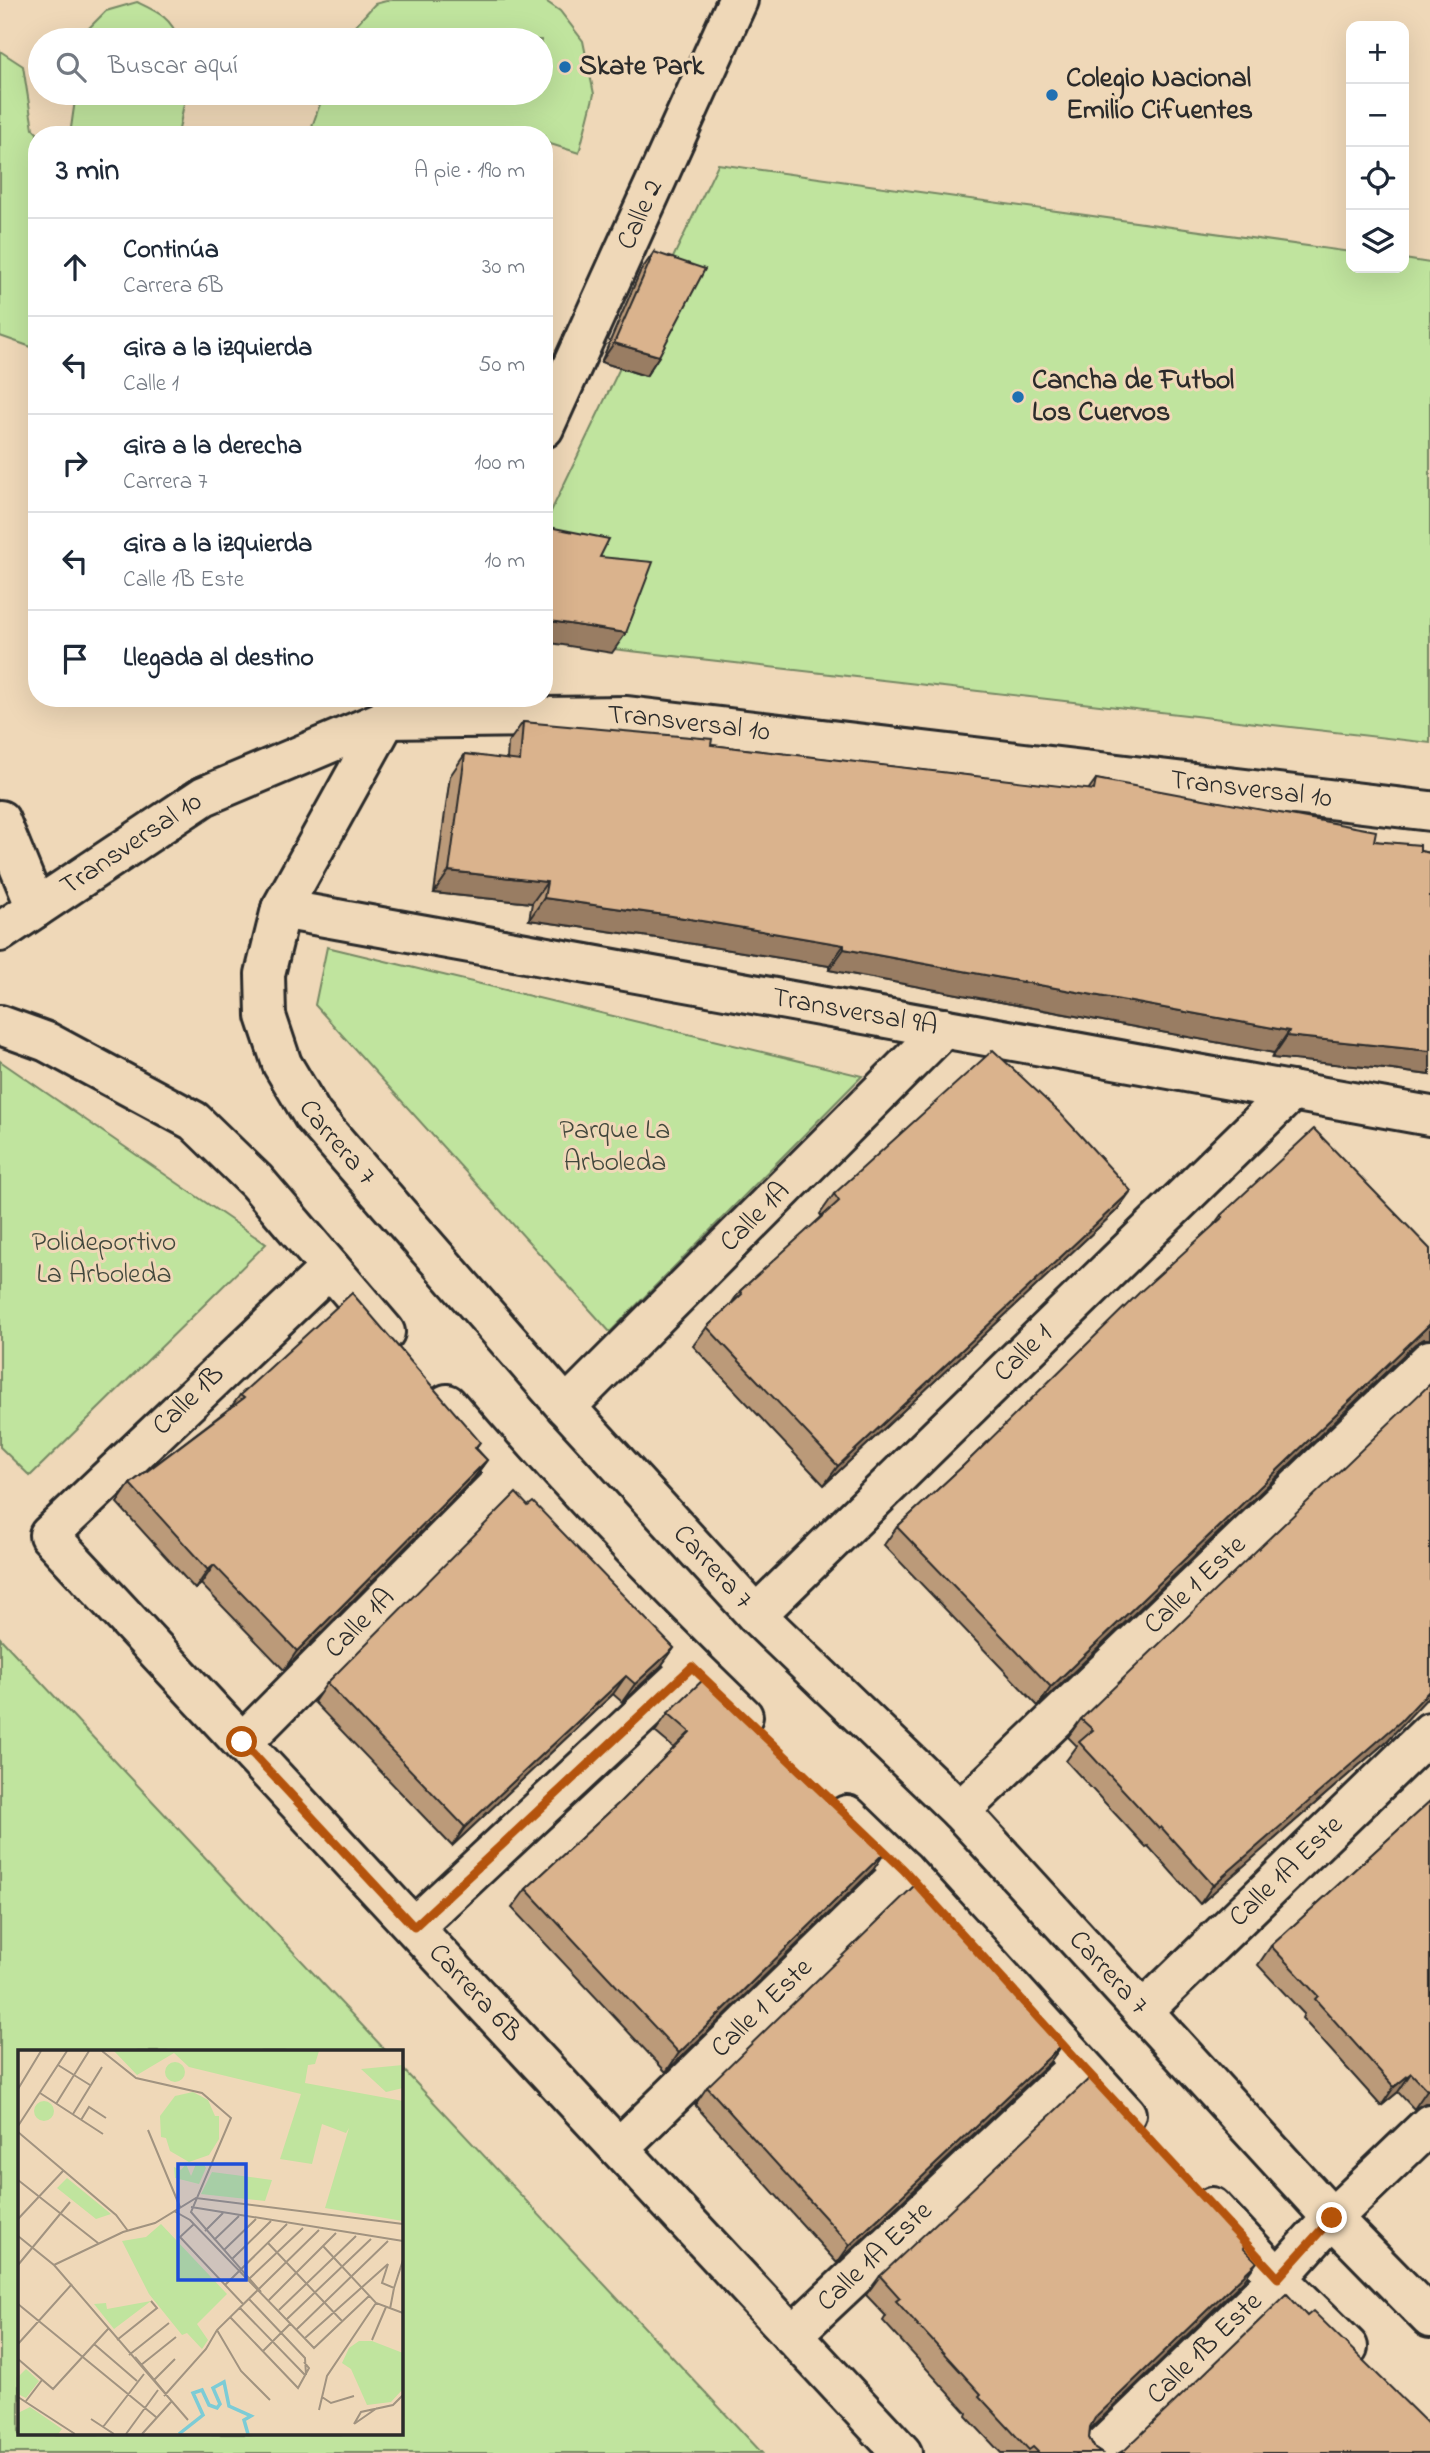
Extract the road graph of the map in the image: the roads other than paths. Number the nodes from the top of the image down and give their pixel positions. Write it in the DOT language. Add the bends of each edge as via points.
graph roads {
  1 [pos="738,0"];
  2 [pos="553,408"];
  3 [pos="392,709"];
  4 [pos="1430,811"];
  5 [pos="0,820"];
  6 [pos="36,908"];
  7 [pos="281,909"];
  8 [pos="0,932"];
  9 [pos="0,1026"];
  10 [pos="944,1028"];
  11 [pos="1292,1091"];
  12 [pos="1430,1116"];
  13 [pos="330,1268"];
  14 [pos="1430,1360"];
  15 [pos="566,1407"];
  16 [pos="508,1475"];
  17 [pos="49,1535"];
  18 [pos="756,1615"];
  19 [pos="692,1667"];
  20 [pos="1430,1732"];
  21 [pos="763,1735"];
  22 [pos="242,1742"];
  23 [pos="824,1793"];
  24 [pos="960,1811"];
  25 [pos="904,1870"];
  26 [pos="414,1927"];
  27 [pos="1143,2011"];
  28 [pos="1080,2064"];
  29 [pos="1430,2124"];
  30 [pos="1146,2136"];
  31 [pos="619,2148"];
  32 [pos="1193,2187"];
  33 [pos="1332,2218"];
  34 [pos="1278,2278"];
  35 [pos="1430,2318"];
  36 [pos="792,2335"];
  37 [pos="1373,2372"];
  38 [pos="902,2453"];
  39 [pos="1097,2453"];
  1 -- 2 [label="street, Calle 2"];
  3 -- 4 [label="street, Transversal 10" via="627,716"];
  3 -- 6 [label="street, Transversal 10" via="204,796"];
  3 -- 7 [label="street, Carrera 7"];
  5 -- 6 [label="street"];
  6 -- 8 [label="street, Transversal 10"];
  7 -- 10 [label="street, Transversal 9A"];
  7 -- 15 [label="street, Carrera 7" via="265,974 266,1016 282,1064 313,1116"];
  9 -- 13 [label="street" via="47,1042 194,1121 256,1181"];
  10 -- 11 [label="street, Transversal 9A"];
  10 -- 15 [label="street, Calle 1A"];
  11 -- 12 [label="street, Transversal 9A"];
  11 -- 18 [label="street, Calle 1"];
  13 -- 16 [label="street"];
  13 -- 17 [label="street, Calle 1B"];
  14 -- 24 [label="street, Calle 1 Este"];
  15 -- 18 [label="street, Carrera 7"];
  16 -- 19 [label="street"];
  16 -- 22 [label="street, Calle 1A"];
  17 -- 22 [label="street, Carrera 6B"];
  18 -- 24 [label="street, Carrera 7"];
  19 -- 21 [label="street"];
  19 -- 26 [label="street"];
  20 -- 27 [label="street, Calle 1A Este"];
  22 -- 26 [label="street, Carrera 6B"];
  23 -- 25 [label="street"];
  24 -- 27 [label="street, Carrera 7"];
  25 -- 28 [label="street"];
  25 -- 31 [label="street, Calle 1 Este"];
  26 -- 31 [label="street, Carrera 6B"];
  27 -- 33 [label="street, Carrera 7"];
  28 -- 30 [label="street"];
  28 -- 36 [label="street, Calle 1A Este"];
  29 -- 33 [label="street, Calle 1B Este"];
  31 -- 36 [label="street, Carrera 6B"];
  32 -- 34 [label="street"];
  33 -- 34 [label="street, Calle 1B Este"];
  33 -- 35 [label="street, Carrera 7"];
  34 -- 37 [label="street"];
  34 -- 39 [label="street, Calle 1B Este"];
  36 -- 38 [label="street, Carrera 6B"];
}
